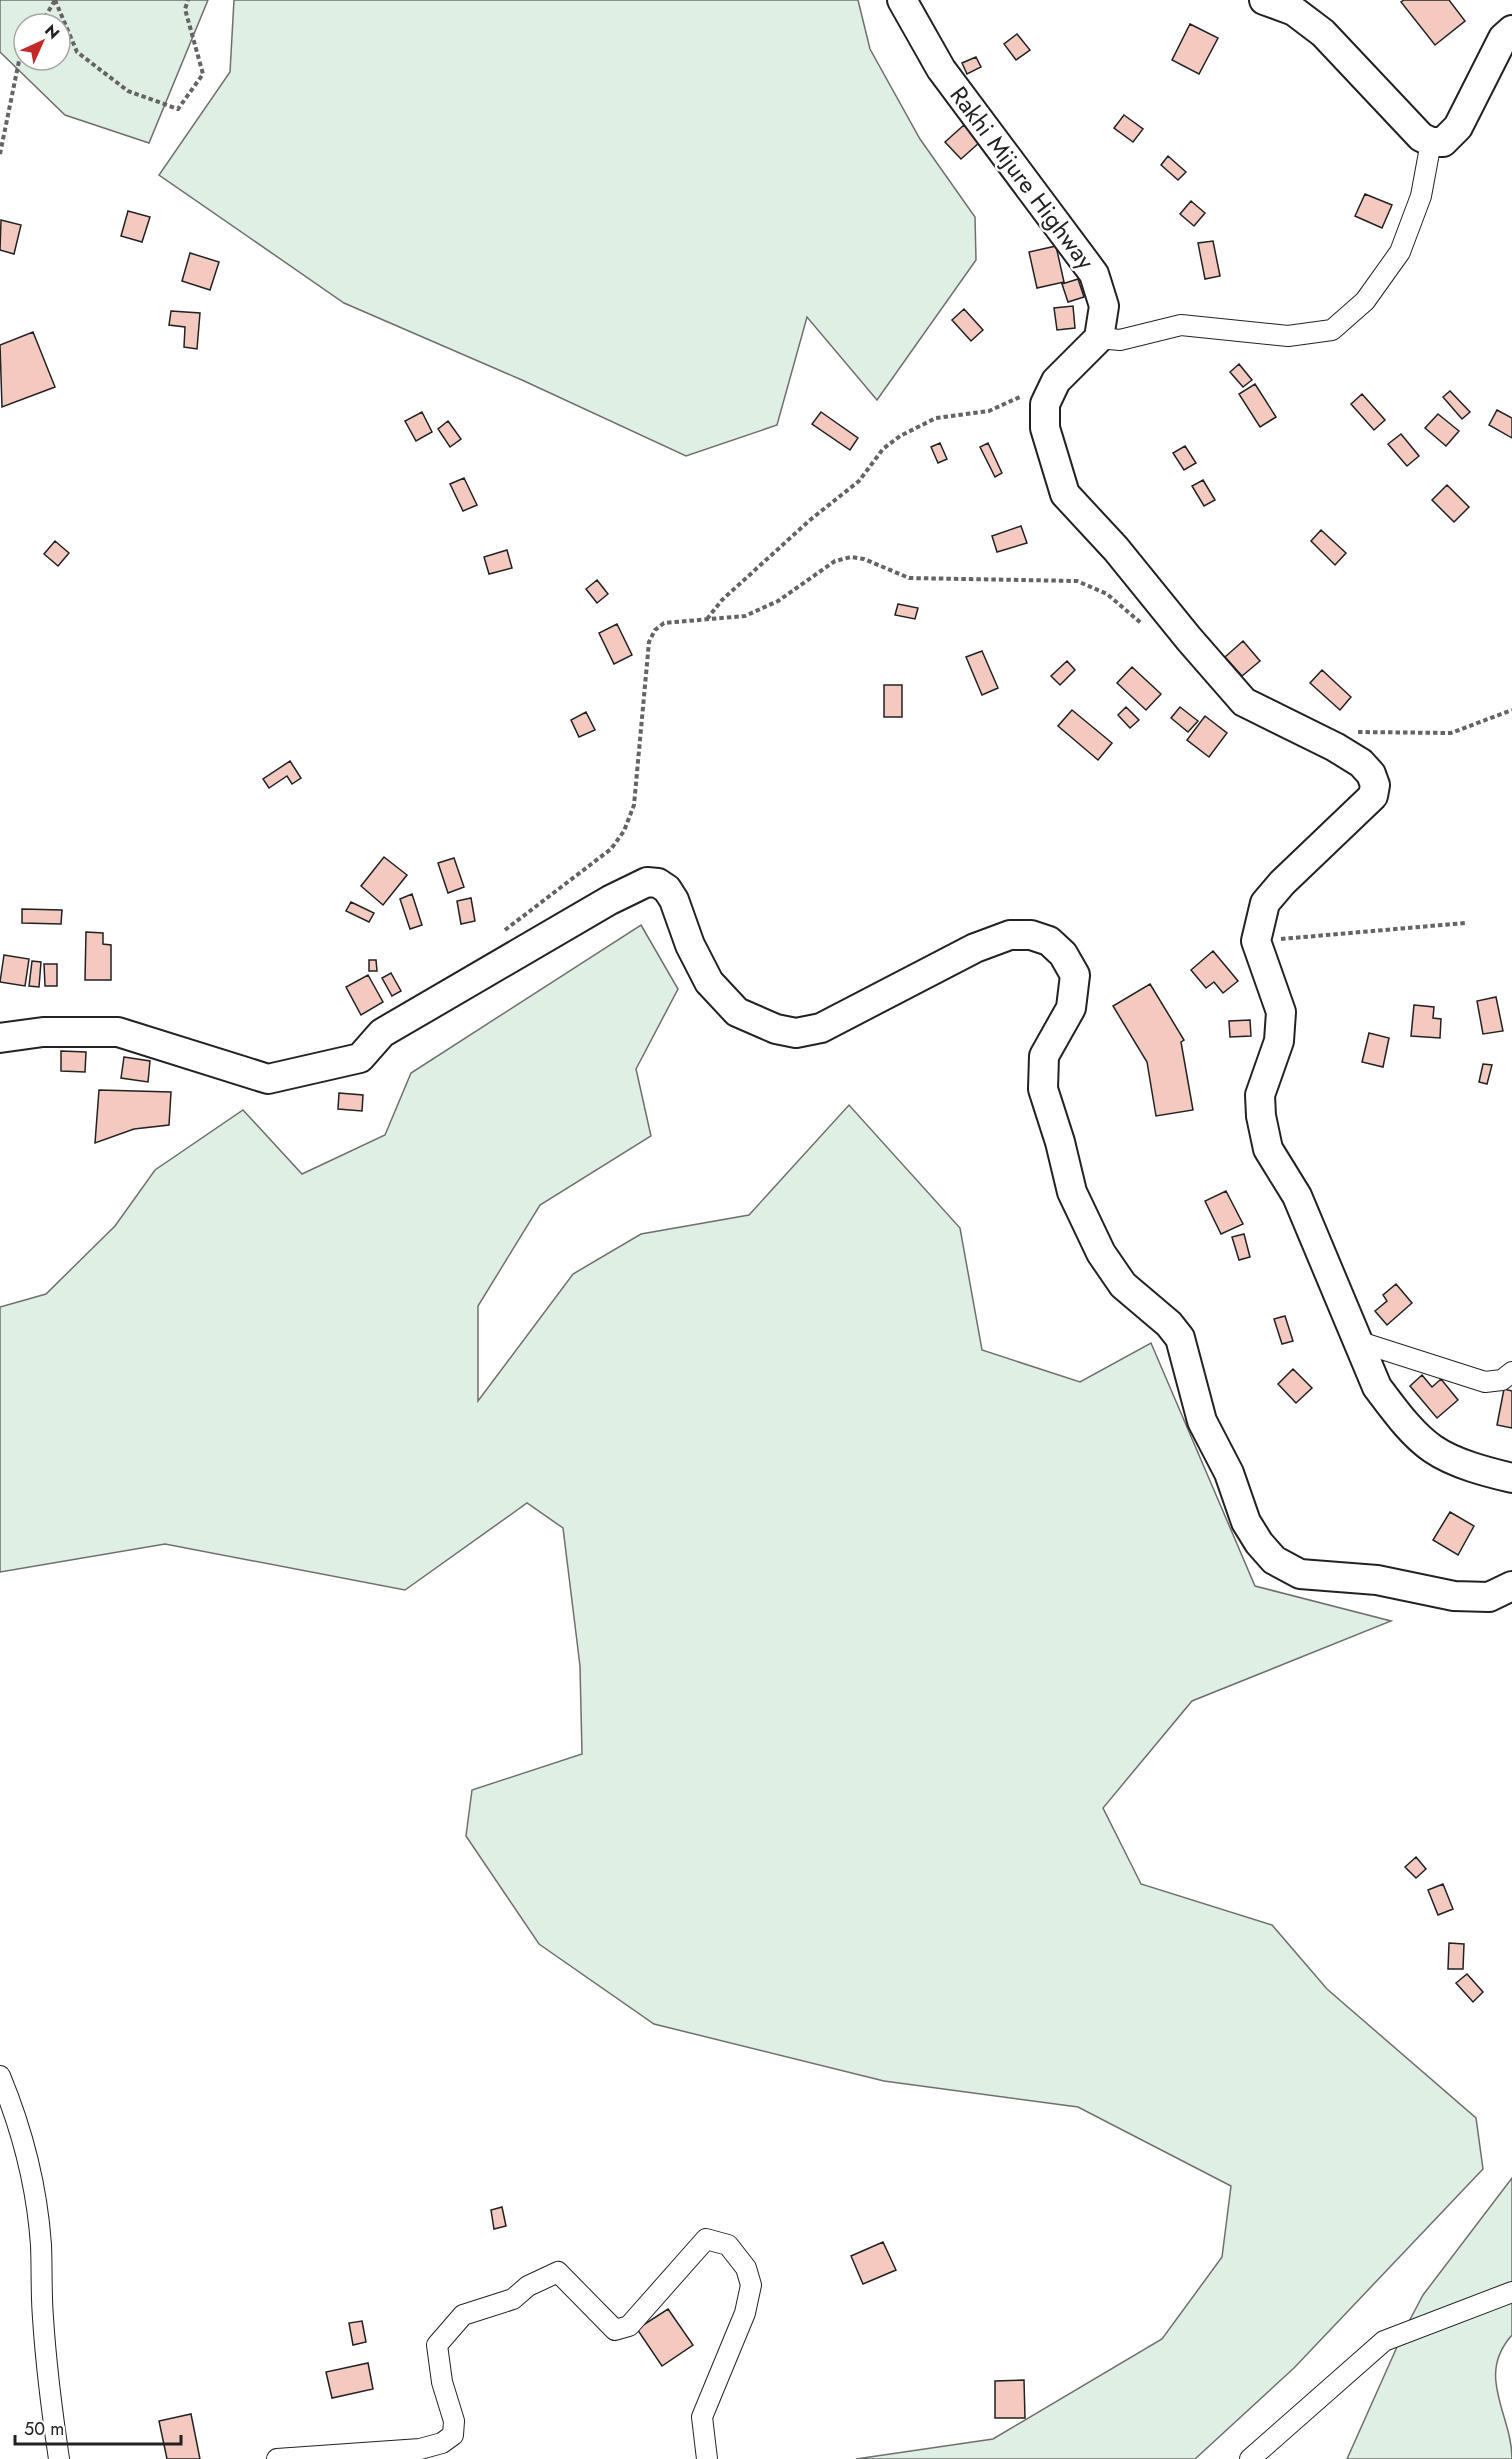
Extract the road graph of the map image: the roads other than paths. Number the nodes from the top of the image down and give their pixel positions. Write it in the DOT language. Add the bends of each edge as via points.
graph roads {
  1 [pos="902,0"];
  2 [pos="1264,0"];
  3 [pos="1512,30"];
  4 [pos="1431,142"];
  5 [pos="1099,338"];
  6 [pos="0,1038"];
  7 [pos="1357,1341"];
  8 [pos="1512,1372"];
  9 [pos="1512,1479"];
  10 [pos="1512,1586"];
  11 [pos="0,2076"];
  12 [pos="1512,2292"];
  13 [pos="58,2459"];
  14 [pos="277,2459"];
  15 [pos="707,2459"];
  16 [pos="1250,2459"];
  1 -- 5 [label="main road, Rakhi Mijure Highway" via="941,69 1094,274 1104,306"];
  2 -- 4 [label="main road" via="1294,11 1323,33 1420,137"];
  3 -- 4 [label="main road" via="1503,38 1458,127 1443,142"];
  4 -- 5 [label="street" via="1421,196 1400,252 1365,301 1332,330 1288,336 1181,325 1120,340"];
  5 -- 7 [label="main road" via="1056,381 1045,405 1045,428 1065,494 1244,702 1361,763 1375,785 1373,796 1265,903 1256,941 1281,1012 1279,1041 1260,1095 1268,1149 1297,1196"];
  6 -- 10 [label="main road" via="44,1032 118,1032 268,1079 360,1058 382,1032 647,882 667,889 709,982 737,1012 796,1033 820,1028 975,948 1010,935 1031,935 1049,941 1063,954 1075,975 1071,1008 1044,1056 1043,1089 1072,1192 1101,1253 1123,1285 1180,1338 1202,1421 1259,1544 1274,1560 1300,1574 1377,1580 1454,1596 1489,1598"];
  7 -- 8 [label="street" via="1485,1382 1502,1380"];
  7 -- 9 [label="main road" via="1377,1387 1433,1449"];
  11 -- 13 [label="street" via="22,2136 34,2196 48,2388"];
  12 -- 16 [label="street" via="1384,2341"];
  14 -- 15 [label="street" via="420,2449 442,2443 453,2435 454,2421 436,2345 464,2315 513,2300 528,2286 558,2272 615,2330 629,2326 706,2239 728,2245 746,2268 751,2285 745,2313 702,2417"];
}
